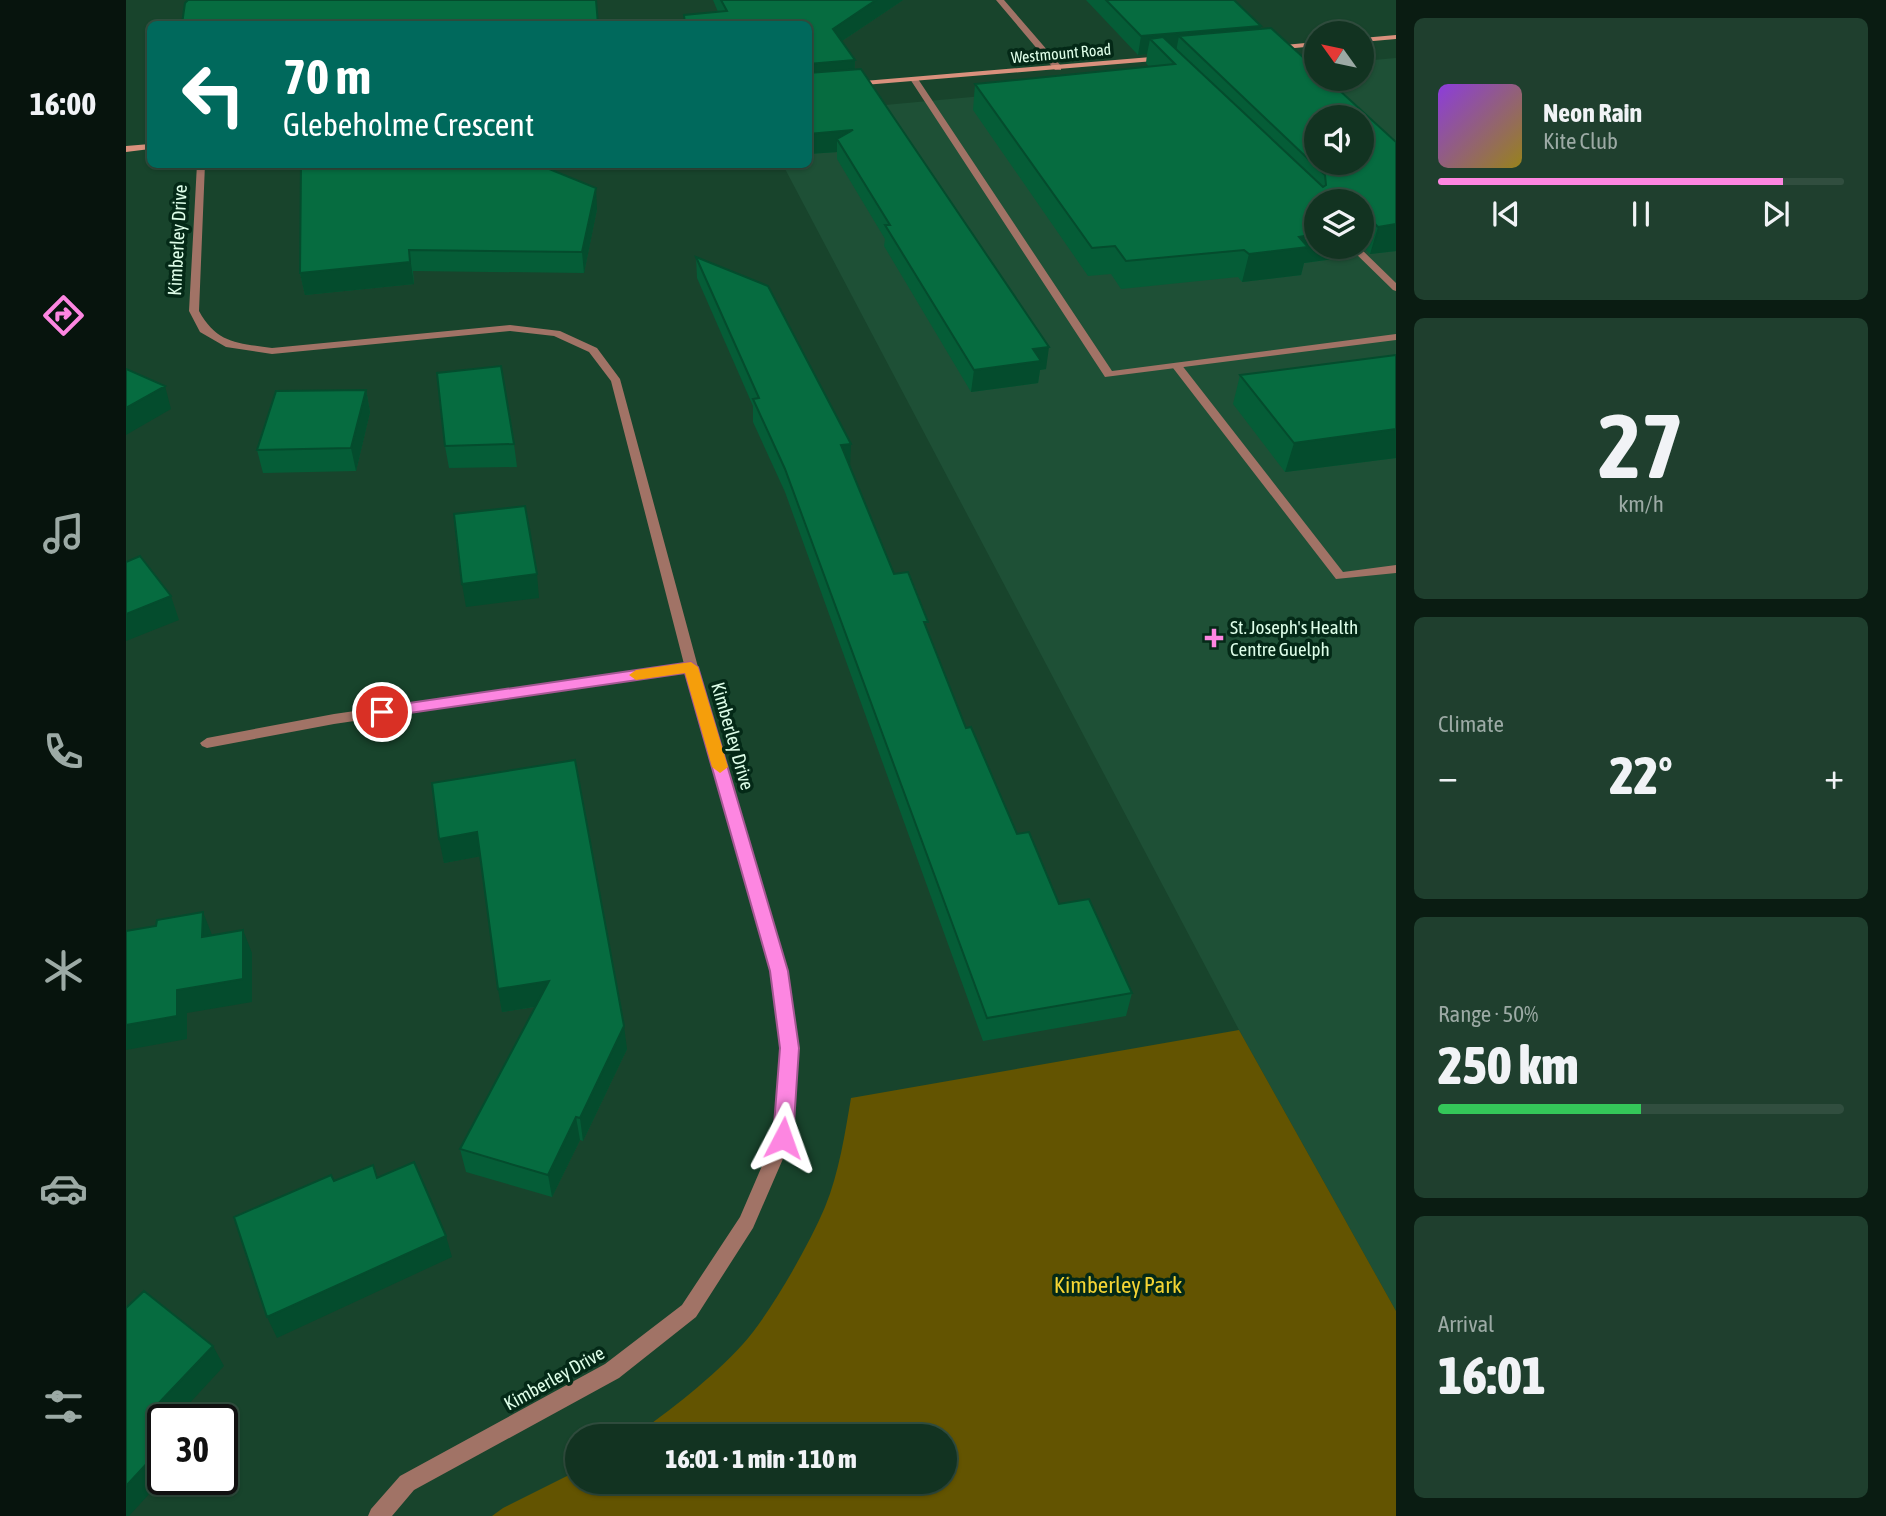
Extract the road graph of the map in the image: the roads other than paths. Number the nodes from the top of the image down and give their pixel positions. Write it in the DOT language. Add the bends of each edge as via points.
graph roads {
  1 [pos="1000,0"];
  2 [pos="1396,37"];
  3 [pos="1374,39"];
  4 [pos="1304,45"];
  5 [pos="1261,50"];
  6 [pos="1177,57"];
  7 [pos="1163,58"];
  8 [pos="1058,68"];
  9 [pos="1173,68"];
  10 [pos="914,79"];
  11 [pos="841,85"];
  12 [pos="147,147"];
  13 [pos="126,149"];
  14 [pos="201,168"];
  15 [pos="1366,259"];
  16 [pos="1396,288"];
  17 [pos="1396,337"];
  18 [pos="1177,366"];
  19 [pos="1396,569"];
  20 [pos="691,667"];
  21 [pos="207,743"];
  22 [pos="378,1516"];
  1 -- 8 [label="street"];
  2 -- 3 [label="street"];
  4 -- 5 [label="street"];
  6 -- 7 [label="street, Westmount Road"];
  7 -- 8 [label="street, Westmount Road"];
  7 -- 9 [label="street"];
  8 -- 10 [label="street, Westmount Road"];
  10 -- 11 [label="street, Westmount Road"];
  10 -- 18 [label="street" via="1109,375"];
  12 -- 13 [label="street"];
  14 -- 20 [label="street, Kimberley Drive" via="194,311 204,330 230,345 272,351 510,328 556,334 593,350 616,380"];
  15 -- 16 [label="street"];
  17 -- 18 [label="street"];
  18 -- 19 [label="street" via="1340,576"];
  20 -- 21 [label="street" via="334,719"];
  20 -- 22 [label="street, Kimberley Drive" via="779,971 789,1048 783,1138 747,1222 689,1311 612,1371 407,1483"];
}
